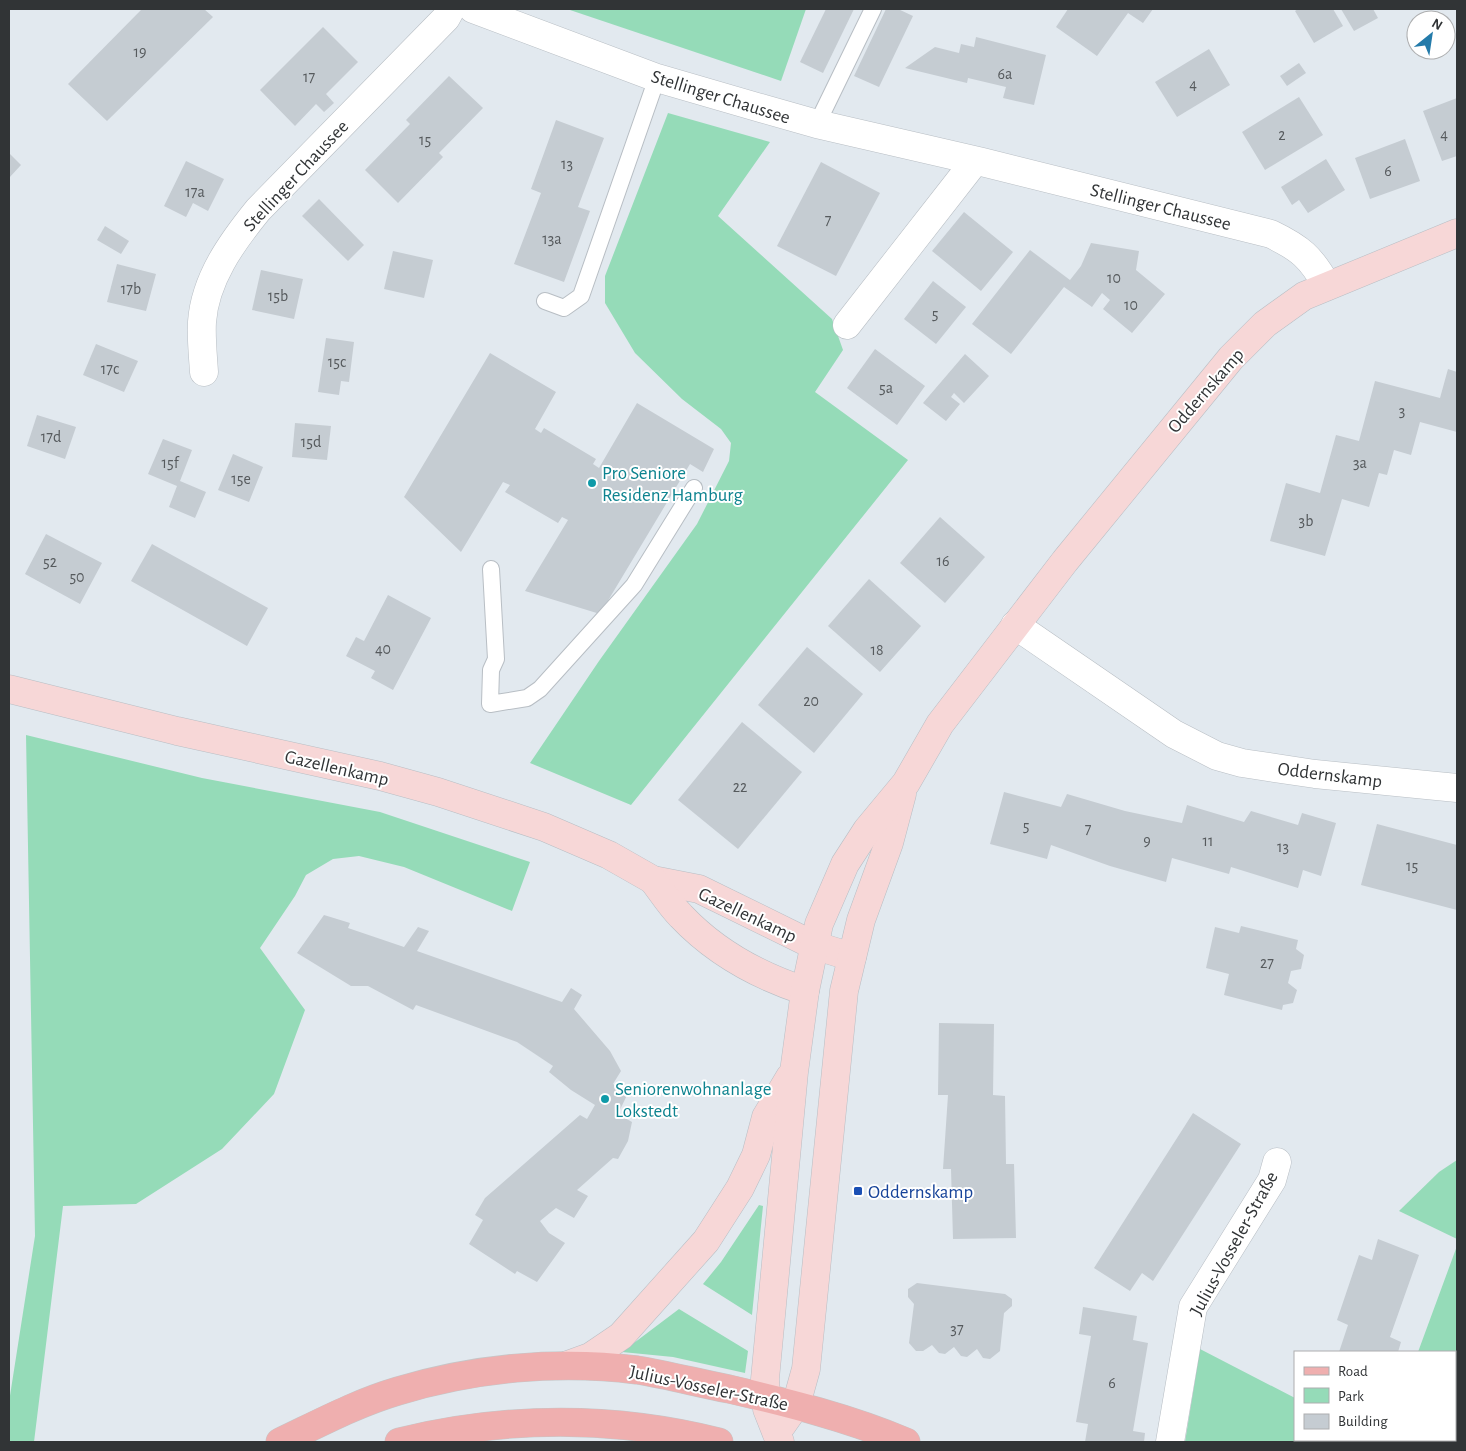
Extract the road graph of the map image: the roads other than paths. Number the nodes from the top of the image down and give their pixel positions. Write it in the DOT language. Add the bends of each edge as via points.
graph roads {
  1 [pos="450,9"];
  2 [pos="473,9"];
  3 [pos="874,9"];
  4 [pos="657,78"];
  5 [pos="817,124"];
  6 [pos="975,161"];
  7 [pos="1457,233"];
  8 [pos="1327,286"];
  9 [pos="545,301"];
  10 [pos="846,325"];
  11 [pos="204,372"];
  12 [pos="694,488"];
  13 [pos="491,569"];
  14 [pos="1015,626"];
  15 [pos="9,689"];
  16 [pos="906,782"];
  17 [pos="1453,785"];
  18 [pos="653,880"];
  19 [pos="813,945"];
  20 [pos="852,956"];
  21 [pos="805,991"];
  22 [pos="794,1072"];
  23 [pos="1277,1162"];
  24 [pos="568,1365"];
  25 [pos="765,1397"];
  26 [pos="796,1405"];
  27 [pos="771,1439"];
  28 [pos="280,1442"];
  29 [pos="399,1442"];
  30 [pos="719,1442"];
  31 [pos="906,1442"];
  32 [pos="1170,1442"];
  1 -- 11 [label="street, Stellinger Chaussee" via="446,18 258,210 233,242 204,306"];
  2 -- 4 [label="street, Stellinger Chaussee"];
  3 -- 5 [label="lane"];
  4 -- 5 [label="street, Stellinger Chaussee"];
  4 -- 9 [label="lane" via="581,296 564,308"];
  5 -- 6 [label="street, Stellinger Chaussee"];
  6 -- 8 [label="street, Stellinger Chaussee" via="1271,234 1310,258"];
  6 -- 10 [label="street"];
  7 -- 8 [label="main road, Oddernskamp"];
  8 -- 14 [label="main road, Oddernskamp" via="1277,314 1231,358"];
  12 -- 13 [label="lane" via="634,585 540,690 527,698 490,704 491,670 496,659"];
  14 -- 16 [label="main road, Oddernskamp" via="940,724"];
  14 -- 17 [label="street, Oddernskamp" via="1174,734 1217,756 1315,774"];
  15 -- 18 [label="main road, Gazellenkamp" via="438,792 575,840"];
  16 -- 19 [label="main road, Oddernskamp" via="867,830 846,864"];
  16 -- 20 [label="main road, Oddernskamp"];
  18 -- 19 [label="main road, Gazellenkamp" via="699,889"];
  18 -- 21 [label="main road, Gazellenkamp" via="682,917 727,954 775,981"];
  19 -- 20 [label="main road, Gazellenkamp"];
  19 -- 21 [label="main road, Oddernskamp"];
  20 -- 21 [label="main road"];
  20 -- 26 [label="main road, Oddernskamp" via="844,991 807,1363"];
  21 -- 22 [label="main road, Oddernskamp"];
  22 -- 24 [label="main road" via="766,1117 756,1155 740,1188 706,1241 621,1336 590,1357"];
  22 -- 25 [label="main road, Oddernskamp"];
  23 -- 32 [label="street, Julius-Vosseler-Straße" via="1272,1180 1193,1307"];
  24 -- 25 [label="main road, Julius-Vosseler-Straße" via="636,1370"];
  24 -- 28 [label="main road, Julius-Vosseler-Straße" via="481,1372 396,1392"];
  25 -- 26 [label="main road, Julius-Vosseler-Straße"];
  25 -- 27 [label="main road, Oddernskamp"];
  26 -- 27 [label="main road, Oddernskamp"];
  26 -- 31 [label="main road, Julius-Vosseler-Straße"];
  29 -- 30 [label="main road" via="465,1428 534,1421 651,1428"];
}
